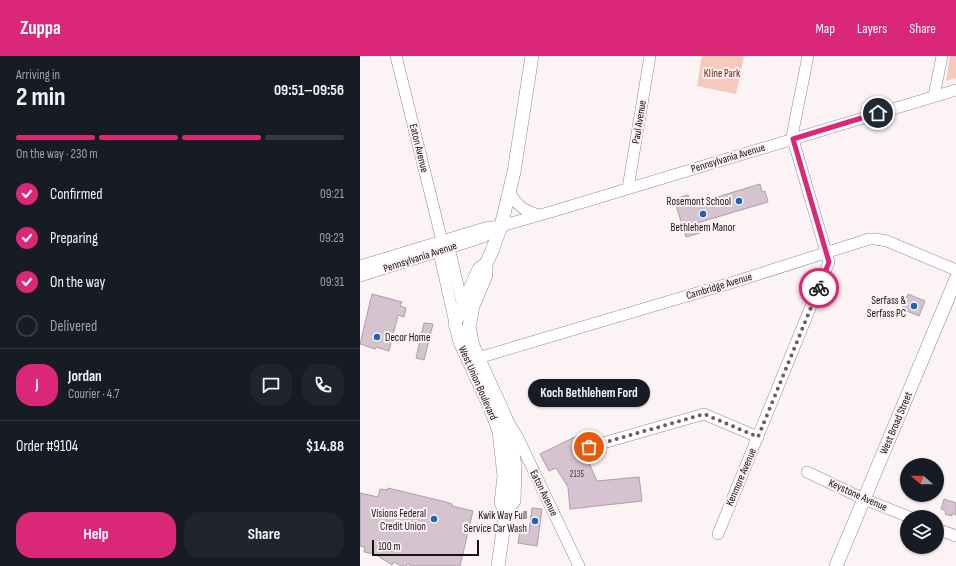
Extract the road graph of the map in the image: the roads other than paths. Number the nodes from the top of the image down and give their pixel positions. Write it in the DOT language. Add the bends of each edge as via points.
graph roads {
  1 [pos="396,56"];
  2 [pos="532,56"];
  3 [pos="650,56"];
  4 [pos="808,56"];
  5 [pos="942,56"];
  6 [pos="956,90"];
  7 [pos="934,96"];
  8 [pos="793,139"];
  9 [pos="628,188"];
  10 [pos="509,191"];
  11 [pos="539,215"];
  12 [pos="501,226"];
  13 [pos="444,247"];
  14 [pos="827,254"];
  15 [pos="486,264"];
  16 [pos="360,266"];
  17 [pos="956,270"];
  18 [pos="360,276"];
  19 [pos="956,280"];
  20 [pos="462,306"];
  21 [pos="455,323"];
  22 [pos="469,327"];
  23 [pos="478,358"];
  24 [pos="507,421"];
  25 [pos="758,437"];
  26 [pos="589,447"];
  27 [pos="807,472"];
  28 [pos="864,499"];
  29 [pos="506,510"];
  30 [pos="900,513"];
  31 [pos="944,532"];
  32 [pos="718,534"];
  33 [pos="956,536"];
  34 [pos="498,566"];
  35 [pos="579,566"];
  36 [pos="836,566"];
  1 -- 13 [label="street, Eaton Avenue"];
  2 -- 10 [label="main road, West Union Boulevard"];
  3 -- 9 [label="street, Paul Avenue"];
  4 -- 8 [label="street, Kenmore Avenue"];
  5 -- 7 [label="street"];
  6 -- 7 [label="street, Pennsylvania Avenue"];
  7 -- 8 [label="street, Pennsylvania Avenue"];
  8 -- 9 [label="street, Pennsylvania Avenue"];
  8 -- 14 [label="street, Kenmore Avenue"];
  9 -- 11 [label="street, Pennsylvania Avenue"];
  10 -- 11 [label="street" via="522,209"];
  10 -- 12 [label="main road, West Union Boulevard"];
  11 -- 12 [label="street, Pennsylvania Avenue"];
  12 -- 13 [label="street, Pennsylvania Avenue" via="485,228"];
  12 -- 15 [label="main road, West Union Boulevard"];
  13 -- 16 [label="street, Pennsylvania Avenue"];
  13 -- 18 [label="street, Pennsylvania Avenue"];
  13 -- 20 [label="street, Eaton Avenue"];
  13 -- 21 [label="street, Eaton Avenue"];
  14 -- 17 [label="street, Cambridge Avenue" via="869,239 882,240"];
  14 -- 23 [label="street, Cambridge Avenue"];
  14 -- 25 [label="street, Kenmore Avenue" via="829,262"];
  15 -- 20 [label="main road, West Union Boulevard" via="479,269"];
  15 -- 22 [label="main road, West Union Boulevard" via="486,275 473,306"];
  19 -- 28 [label="main road, West Broad Street"];
  20 -- 21 [label="main road, West Union Boulevard"];
  20 -- 22 [label="street, Eaton Avenue"];
  21 -- 29 [label="main road, West Union Boulevard" via="460,342 499,431 504,476 501,503"];
  22 -- 23 [label="main road, West Union Boulevard"];
  23 -- 24 [label="main road, West Union Boulevard"];
  24 -- 29 [label="main road, West Union Boulevard" via="515,467 514,501"];
  24 -- 35 [label="street, Eaton Avenue" via="518,438"];
  25 -- 26 [label="street" via="704,414"];
  25 -- 32 [label="street, Kenmore Avenue"];
  27 -- 28 [label="street, Keystone Avenue"];
  28 -- 30 [label="street, Keystone Avenue"];
  28 -- 36 [label="main road, West Broad Street"];
  29 -- 34 [label="main road, West Union Boulevard"];
  31 -- 33 [label="street"];
}
